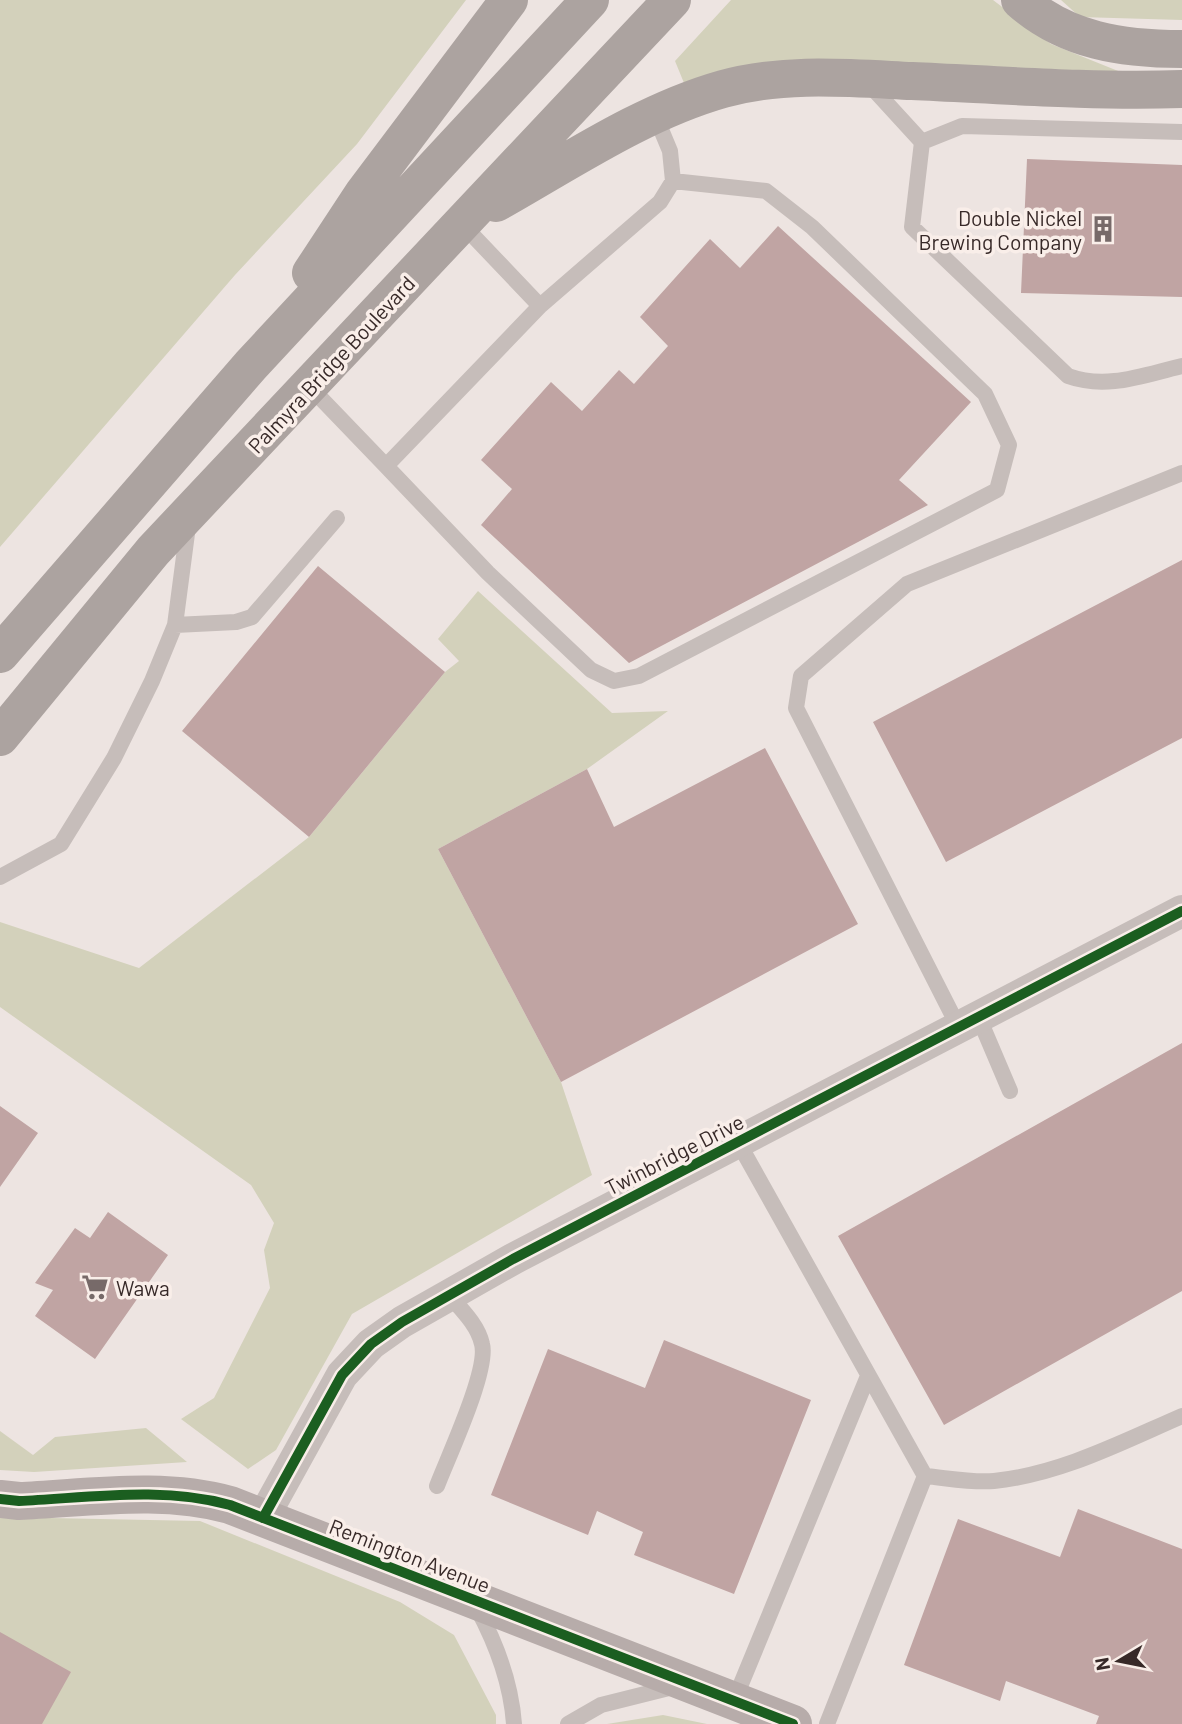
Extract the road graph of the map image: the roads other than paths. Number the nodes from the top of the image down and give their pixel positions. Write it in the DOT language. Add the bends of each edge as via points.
graph roads {
  1 [pos="509,0"];
  2 [pos="590,0"];
  3 [pos="672,0"];
  4 [pos="1020,0"];
  5 [pos="1182,49"];
  6 [pos="864,79"];
  7 [pos="1182,89"];
  8 [pos="655,115"];
  9 [pos="1182,132"];
  10 [pos="922,142"];
  11 [pos="673,181"];
  12 [pos="461,223"];
  13 [pos="540,306"];
  14 [pos="251,365"];
  15 [pos="1182,366"];
  16 [pos="310,387"];
  17 [pos="386,466"];
  18 [pos="1182,473"];
  19 [pos="190,513"];
  20 [pos="337,517"];
  21 [pos="175,625"];
  22 [pos="0,654"];
  23 [pos="0,737"];
  24 [pos="0,877"];
  25 [pos="1182,911"];
  26 [pos="969,1023"];
  27 [pos="1010,1091"];
  28 [pos="738,1142"];
  29 [pos="449,1295"];
  30 [pos="868,1376"];
  31 [pos="1182,1416"];
  32 [pos="925,1476"];
  33 [pos="438,1486"];
  34 [pos="0,1499"];
  35 [pos="263,1518"];
  36 [pos="472,1599"];
  37 [pos="689,1684"];
  38 [pos="734,1701"];
  39 [pos="514,1724"];
  40 [pos="568,1724"];
  41 [pos="793,1724"];
  42 [pos="827,1724"];
  1 -- 14 [label="highway" via="363,194"];
  2 -- 14 [label="highway"];
  3 -- 12 [label="highway, Palmyra Bridge Boulevard"];
  4 -- 5 [label="highway" via="1082,37 1126,47"];
  6 -- 7 [label="highway"];
  6 -- 8 [label="highway" via="755,82 692,98"];
  6 -- 10 [label="lane"];
  8 -- 11 [label="lane" via="670,151"];
  8 -- 12 [label="highway"];
  9 -- 10 [label="lane" via="962,126"];
  10 -- 15 [label="lane" via="912,227 1068,376 1088,383 1109,383"];
  11 -- 13 [label="lane" via="660,202"];
  11 -- 17 [label="lane" via="766,191 812,227 985,394 1009,445 998,491 639,676 614,681 591,670 553,635"];
  12 -- 13 [label="lane"];
  12 -- 16 [label="highway, Palmyra Bridge Boulevard"];
  13 -- 17 [label="lane"];
  14 -- 22 [label="highway"];
  16 -- 17 [label="lane"];
  16 -- 19 [label="highway, Palmyra Bridge Boulevard"];
  18 -- 26 [label="lane" via="907,584 801,676 796,708"];
  19 -- 21 [label="lane"];
  19 -- 23 [label="highway, Palmyra Bridge Boulevard" via="153,551"];
  20 -- 21 [label="lane" via="252,617"];
  21 -- 24 [label="lane" via="114,758 61,844"];
  25 -- 26 [label="street, Twinbridge Drive"];
  26 -- 27 [label="lane"];
  26 -- 28 [label="street, Twinbridge Drive"];
  28 -- 29 [label="street, Twinbridge Drive"];
  28 -- 30 [label="lane"];
  29 -- 33 [label="lane" via="482,1344 482,1367"];
  29 -- 35 [label="street, Twinbridge Drive" via="371,1344 342,1375"];
  30 -- 32 [label="lane"];
  30 -- 38 [label="lane"];
  31 -- 32 [label="lane" via="1042,1473 992,1481"];
  32 -- 42 [label="lane"];
  34 -- 35 [label="street, Remington Avenue" via="19,1502 169,1494 200,1497"];
  35 -- 36 [label="street, Remington Avenue"];
  36 -- 37 [label="street, Remington Avenue"];
  36 -- 39 [label="lane" via="494,1637"];
  37 -- 38 [label="street, Remington Avenue"];
  37 -- 40 [label="lane" via="601,1705"];
  38 -- 41 [label="street, Remington Avenue"];
}
